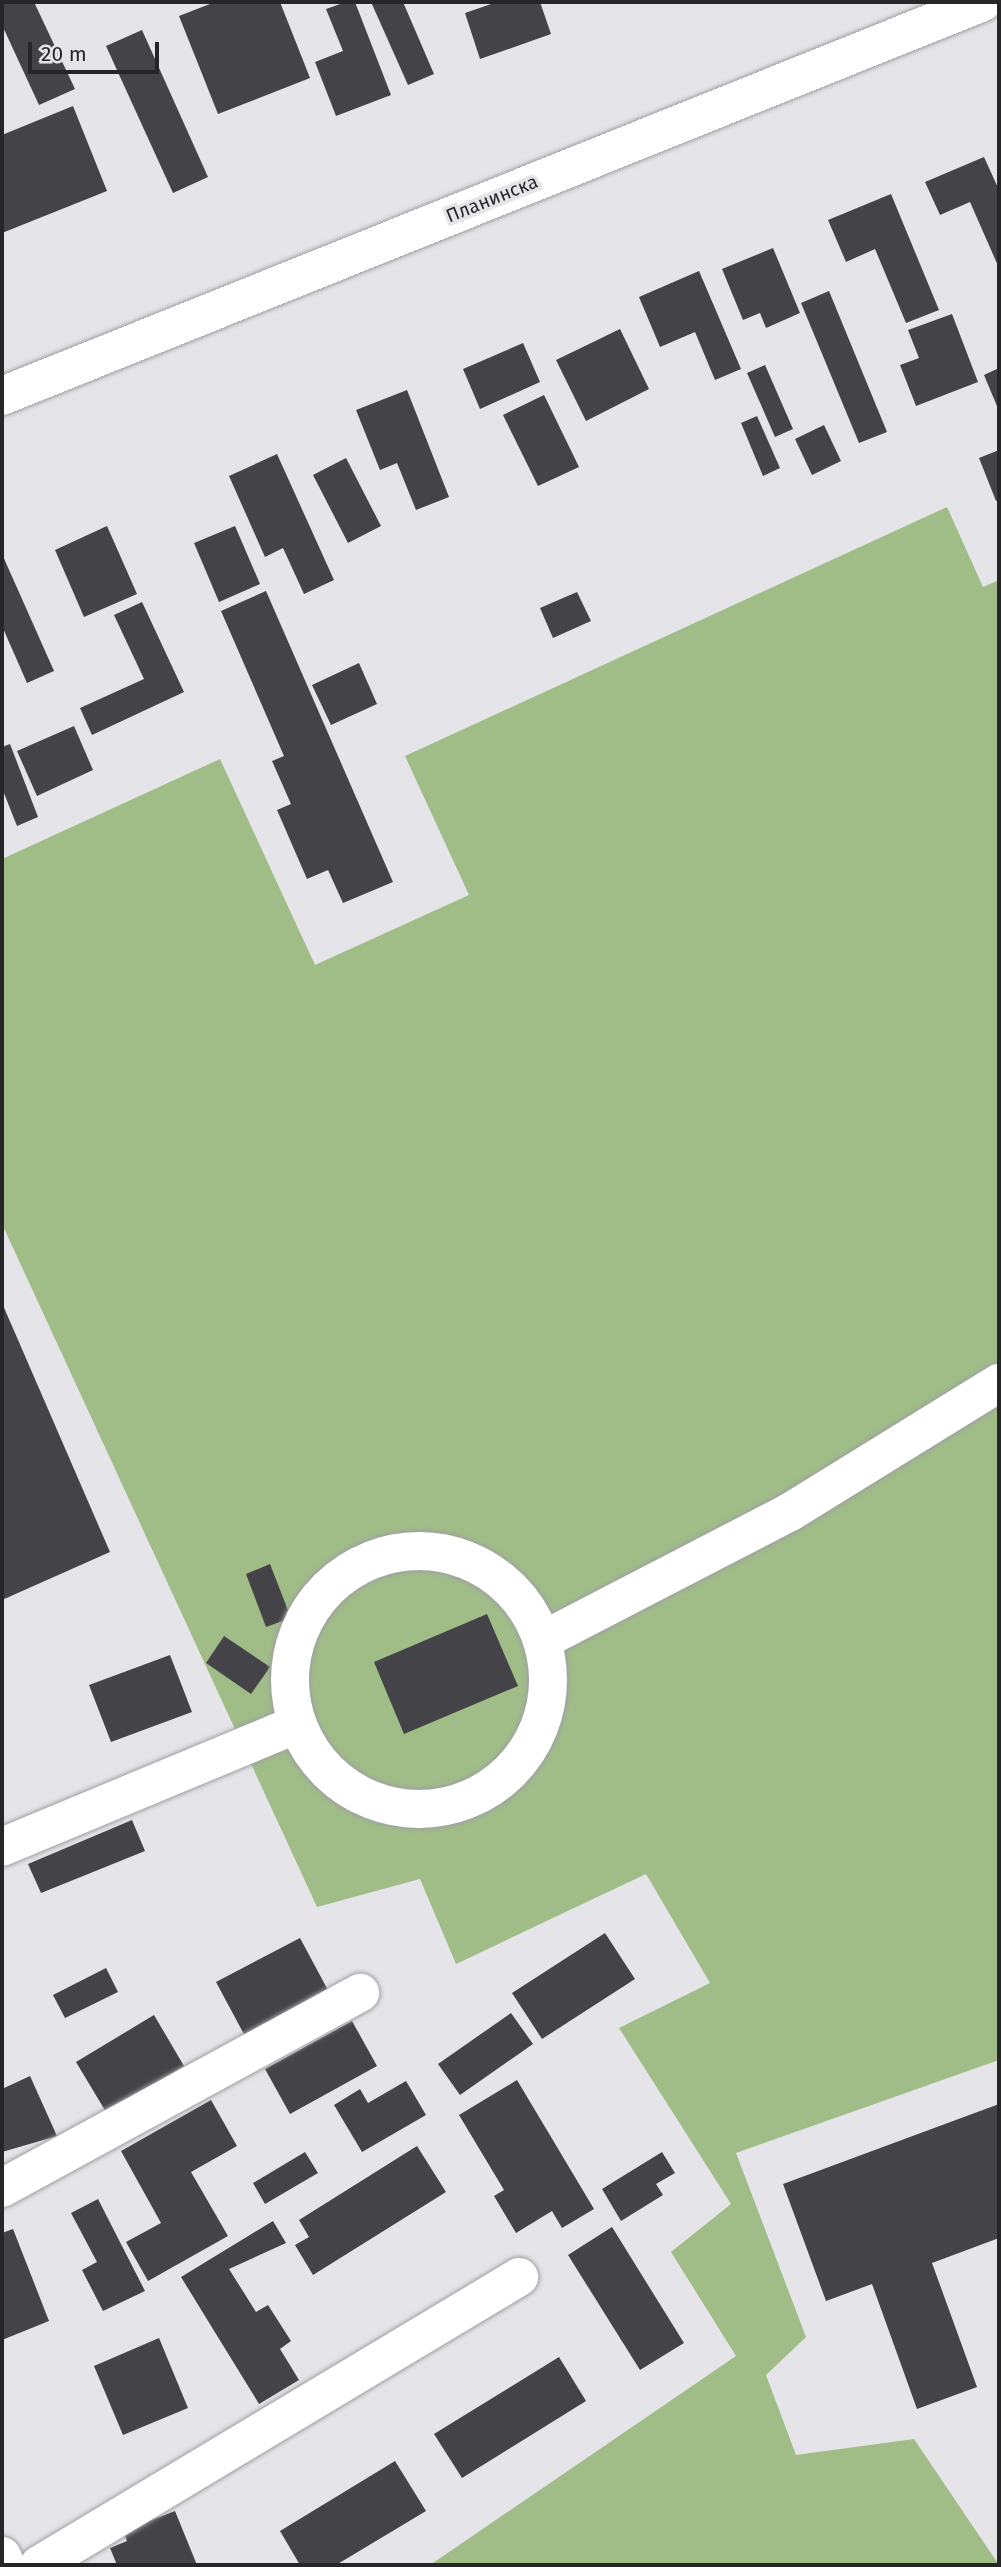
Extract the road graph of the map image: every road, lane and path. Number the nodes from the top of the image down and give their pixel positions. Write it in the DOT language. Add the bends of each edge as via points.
graph roads {
  1 [pos="983,2"];
  2 [pos="2,396"];
  3 [pos="999,1383"];
  4 [pos="543,1640"];
  5 [pos="297,1724"];
  6 [pos="2,1847"];
  7 [pos="360,1993"];
  8 [pos="2,2188"];
  9 [pos="519,2277"];
  10 [pos="2,2556"];
  11 [pos="6,2565"];
  12 [pos="39,2565"];
  1 -- 2 [label="street, Планинска"];
  3 -- 4 [label="street" via="790,1512"];
  4 -- 5 [label="street" via="546,1706 535,1738 516,1766 461,1803 428,1809 363,1797 335,1779"];
  4 -- 5 [label="street" via="528,1608 477,1564 422,1551 377,1557 321,1596 302,1624 291,1656"];
  5 -- 6 [label="street"];
  7 -- 8 [label="street"];
  9 -- 12 [label="street"];
  10 -- 11 [label="street"];
}
